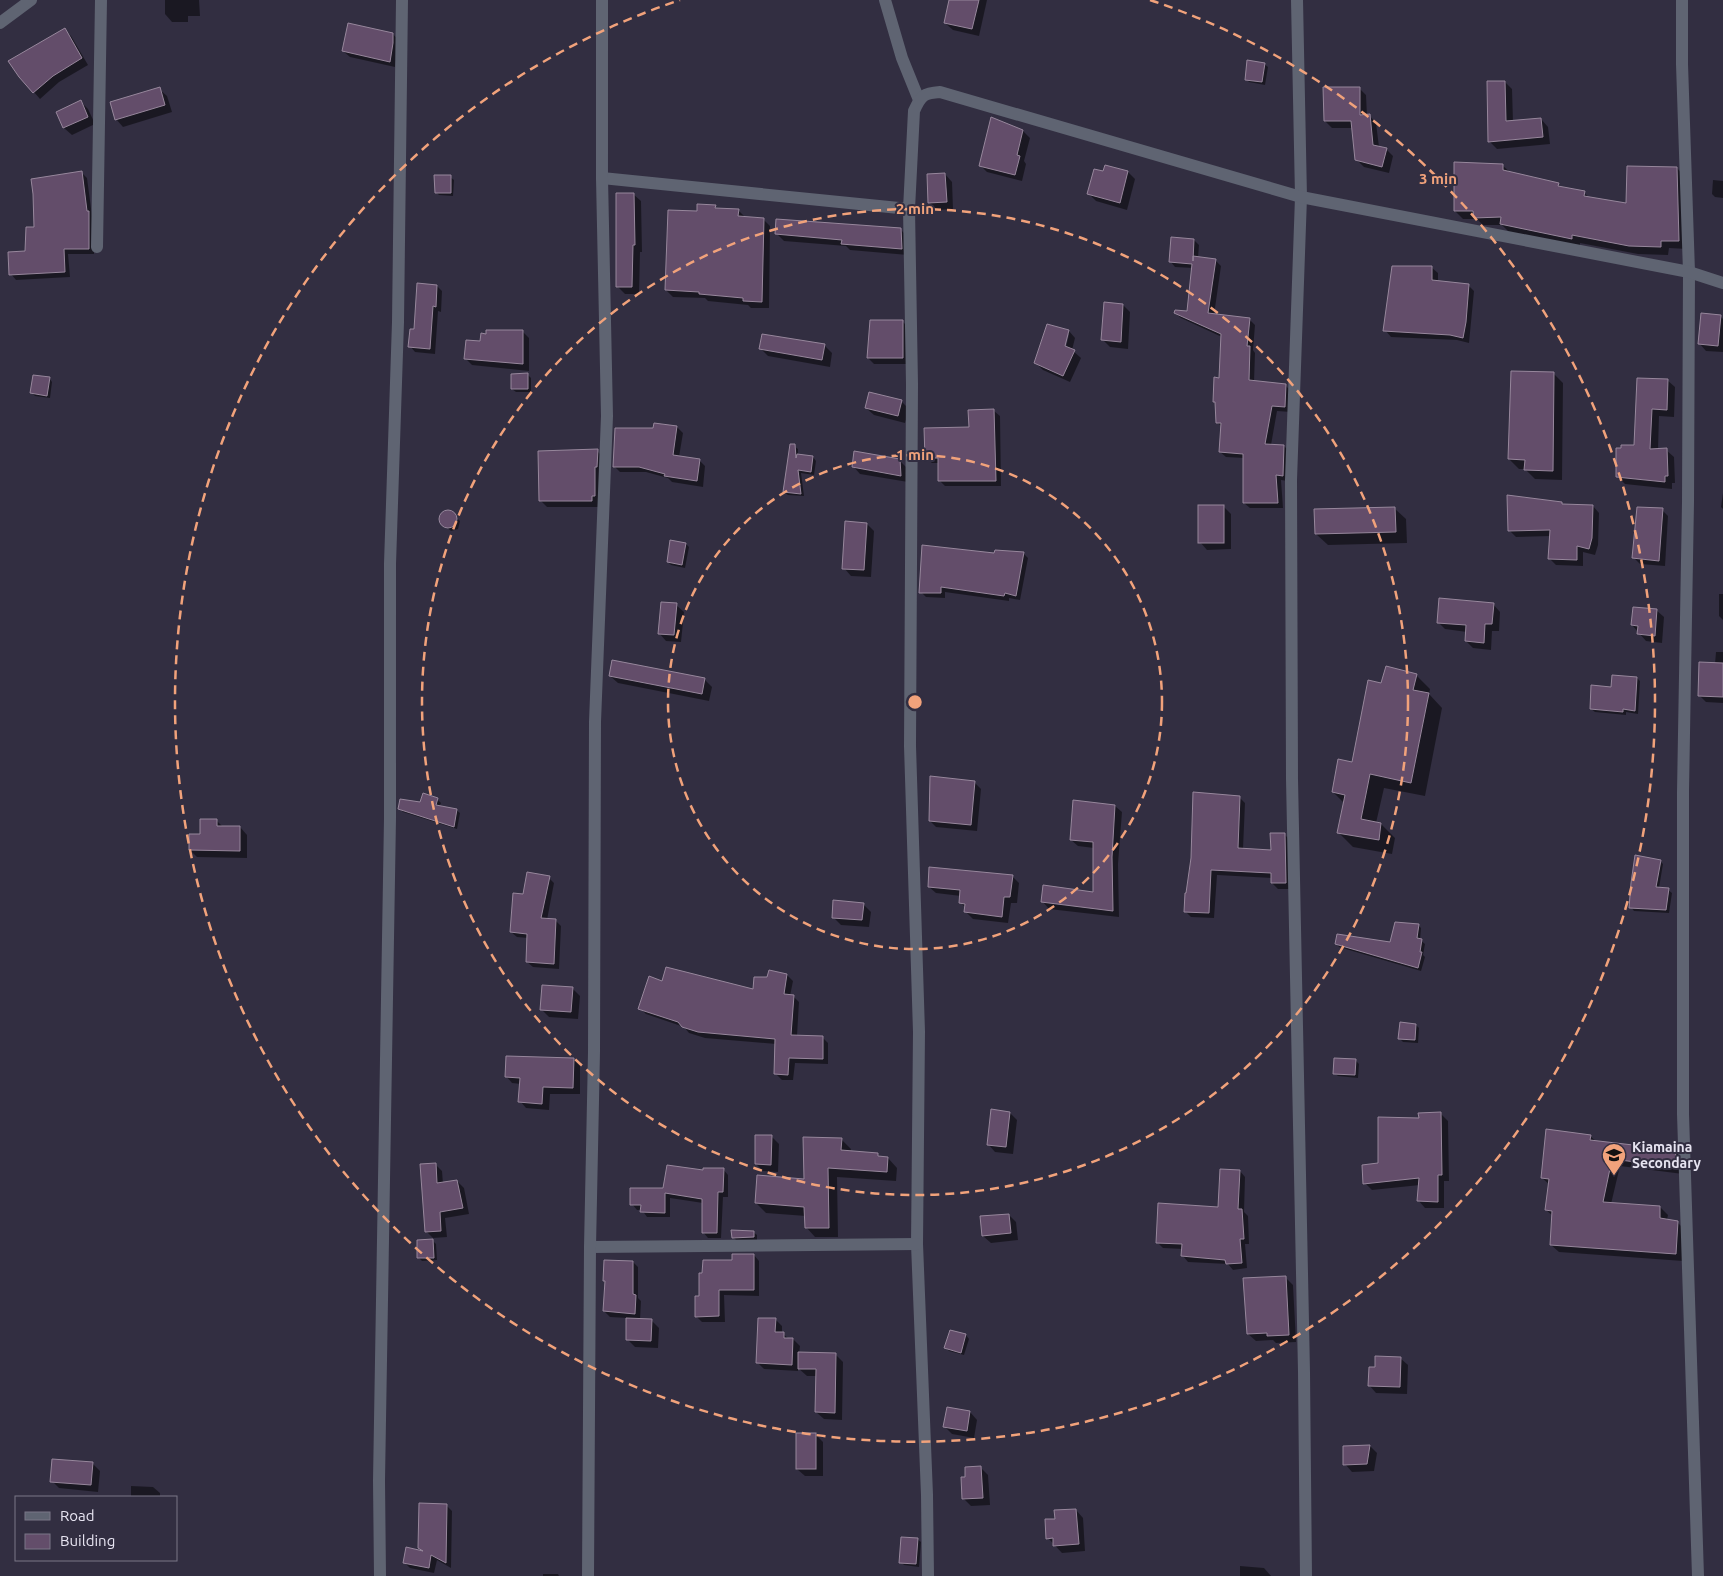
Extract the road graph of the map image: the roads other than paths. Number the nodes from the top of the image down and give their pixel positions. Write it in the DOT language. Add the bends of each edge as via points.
graph roads {
  1 [pos="31,0"];
  2 [pos="102,0"];
  3 [pos="402,0"];
  4 [pos="602,0"];
  5 [pos="885,0"];
  6 [pos="1297,0"];
  7 [pos="1682,0"];
  8 [pos="0,23"];
  9 [pos="919,100"];
  10 [pos="602,178"];
  11 [pos="1301,197"];
  12 [pos="909,209"];
  13 [pos="97,247"];
  14 [pos="1689,272"];
  15 [pos="1723,283"];
  16 [pos="917,1244"];
  17 [pos="590,1247"];
  18 [pos="380,1576"];
  19 [pos="588,1576"];
  20 [pos="928,1576"];
  21 [pos="1306,1576"];
  22 [pos="1698,1576"];
  1 -- 8 [label="street"];
  2 -- 13 [label="street"];
  3 -- 18 [label="street" via="398,322 390,564 390,818"];
  4 -- 10 [label="street"];
  5 -- 9 [label="street" via="902,58"];
  6 -- 11 [label="street"];
  7 -- 14 [label="street"];
  9 -- 11 [label="street" via="927,92 940,92"];
  9 -- 12 [label="street" via="914,110"];
  10 -- 12 [label="street"];
  10 -- 17 [label="street" via="607,416 595,722"];
  11 -- 14 [label="street"];
  11 -- 21 [label="street" via="1291,480 1292,759"];
  12 -- 16 [label="street" via="912,384 910,746 919,1032"];
  14 -- 15 [label="street"];
  14 -- 22 [label="street" via="1683,1114"];
  16 -- 17 [label="street"];
  16 -- 20 [label="street"];
  17 -- 19 [label="street"];
}
